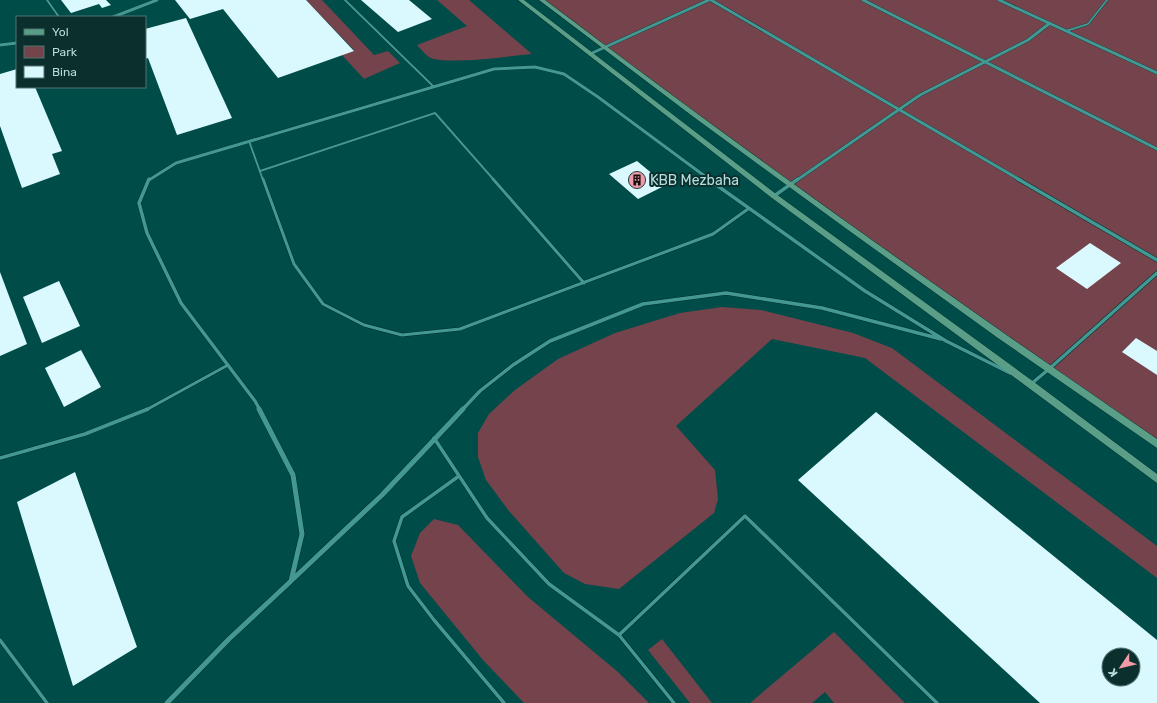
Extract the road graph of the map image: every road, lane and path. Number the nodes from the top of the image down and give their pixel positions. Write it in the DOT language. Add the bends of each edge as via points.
graph roads {
  1 [pos="47,0"];
  2 [pos="157,0"];
  3 [pos="345,0"];
  4 [pos="521,0"];
  5 [pos="542,0"];
  6 [pos="710,0"];
  7 [pos="863,0"];
  8 [pos="999,0"];
  9 [pos="1107,0"];
  10 [pos="58,16"];
  11 [pos="116,16"];
  12 [pos="1050,23"];
  13 [pos="1066,31"];
  14 [pos="16,42"];
  15 [pos="0,45"];
  16 [pos="603,47"];
  17 [pos="590,54"];
  18 [pos="987,62"];
  19 [pos="1157,73"];
  20 [pos="434,86"];
  21 [pos="898,109"];
  22 [pos="249,141"];
  23 [pos="1157,149"];
  24 [pos="260,171"];
  25 [pos="792,185"];
  26 [pos="774,196"];
  27 [pos="748,209"];
  28 [pos="1157,260"];
  29 [pos="1157,273"];
  30 [pos="584,283"];
  31 [pos="946,341"];
  32 [pos="228,365"];
  33 [pos="1049,369"];
  34 [pos="1031,384"];
  35 [pos="434,438"];
  36 [pos="1157,444"];
  37 [pos="0,458"];
  38 [pos="460,476"];
  39 [pos="1157,479"];
  40 [pos="291,581"];
  41 [pos="618,636"];
  42 [pos="0,640"];
  43 [pos="47,703"];
  44 [pos="167,703"];
  45 [pos="504,703"];
  46 [pos="674,703"];
  47 [pos="937,703"];
  1 -- 10 [label="lane"];
  2 -- 11 [label="street"];
  3 -- 20 [label="lane"];
  4 -- 17 [label="main road"];
  5 -- 16 [label="main road"];
  6 -- 16 [label="street"];
  6 -- 21 [label="street"];
  7 -- 18 [label="street"];
  8 -- 12 [label="street"];
  9 -- 13 [label="lane" via="1088,24"];
  12 -- 13 [label="street"];
  12 -- 18 [label="street" via="1028,40"];
  13 -- 19 [label="street"];
  14 -- 15 [label="street"];
  16 -- 17 [label="street"];
  16 -- 25 [label="main road"];
  17 -- 26 [label="main road"];
  18 -- 21 [label="street" via="920,95"];
  18 -- 23 [label="street"];
  20 -- 22 [label="street"];
  20 -- 27 [label="street" via="494,69 535,67 564,74"];
  21 -- 25 [label="street"];
  21 -- 28 [label="street"];
  22 -- 24 [label="lane"];
  22 -- 32 [label="street" via="176,163 149,179 139,204 147,233 180,303"];
  24 -- 30 [label="lane" via="435,113"];
  24 -- 30 [label="lane" via="294,264 323,304 364,325 402,335 460,329"];
  25 -- 26 [label="street"];
  25 -- 33 [label="main road"];
  26 -- 34 [label="main road"];
  27 -- 30 [label="lane" via="713,234"];
  27 -- 31 [label="street" via="865,291"];
  29 -- 33 [label="street"];
  31 -- 34 [label="street"];
  31 -- 35 [label="street" via="822,308 726,293 643,304 550,341 480,391"];
  32 -- 37 [label="lane" via="148,409 85,434"];
  32 -- 40 [label="street" via="255,400 293,474 302,534"];
  33 -- 34 [label="street"];
  33 -- 36 [label="main road"];
  34 -- 39 [label="main road"];
  35 -- 38 [label="lane"];
  35 -- 40 [label="street" via="382,495"];
  38 -- 41 [label="lane" via="487,518 549,584"];
  38 -- 45 [label="lane" via="402,517 394,541 408,586"];
  40 -- 44 [label="street"];
  41 -- 46 [label="lane"];
  41 -- 47 [label="lane" via="745,516"];
  42 -- 43 [label="lane"];
}
